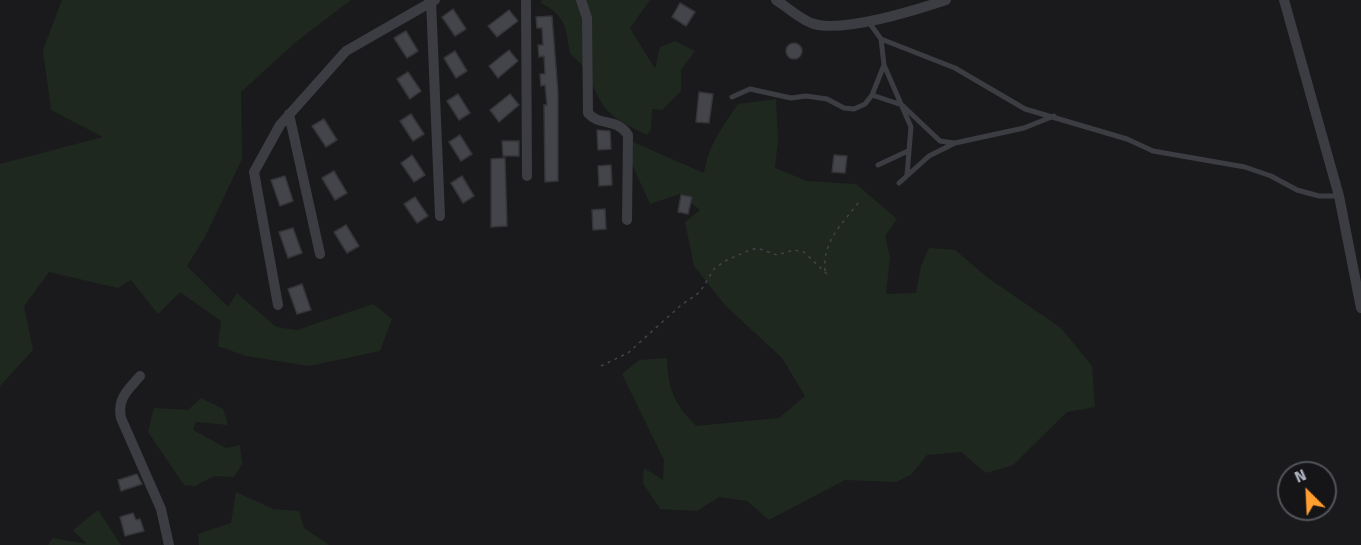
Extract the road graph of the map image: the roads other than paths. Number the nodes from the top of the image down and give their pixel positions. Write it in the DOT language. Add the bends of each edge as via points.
graph roads {
  1 [pos="432,0"];
  2 [pos="526,0"];
  3 [pos="581,0"];
  4 [pos="776,0"];
  5 [pos="946,0"];
  6 [pos="1284,0"];
  7 [pos="868,21"];
  8 [pos="881,39"];
  9 [pos="884,65"];
  10 [pos="872,95"];
  11 [pos="732,97"];
  12 [pos="902,105"];
  13 [pos="289,114"];
  14 [pos="1056,116"];
  15 [pos="955,144"];
  16 [pos="908,151"];
  17 [pos="878,165"];
  18 [pos="907,175"];
  19 [pos="527,176"];
  20 [pos="899,183"];
  21 [pos="1339,196"];
  22 [pos="440,216"];
  23 [pos="627,220"];
  24 [pos="320,254"];
  25 [pos="278,305"];
  26 [pos="1361,308"];
  27 [pos="140,376"];
  28 [pos="169,545"];
  1 -- 13 [label="street" via="346,51"];
  1 -- 22 [label="street"];
  2 -- 19 [label="street"];
  3 -- 23 [label="street" via="587,18 588,112 600,120 618,123 628,135"];
  4 -- 7 [label="street" via="810,22 828,27"];
  5 -- 7 [label="street"];
  6 -- 21 [label="street"];
  7 -- 8 [label="lane"];
  8 -- 9 [label="lane"];
  8 -- 14 [label="lane" via="955,68 1025,109"];
  9 -- 10 [label="lane"];
  9 -- 12 [label="lane"];
  10 -- 11 [label="lane" via="854,109 827,99 791,98 750,89"];
  10 -- 12 [label="lane"];
  12 -- 15 [label="lane" via="940,141"];
  12 -- 16 [label="lane" via="911,127"];
  13 -- 24 [label="street"];
  13 -- 25 [label="street" via="254,172"];
  14 -- 15 [label="lane" via="1024,128"];
  14 -- 21 [label="lane" via="1153,151 1245,167 1297,190"];
  15 -- 18 [label="lane" via="929,156"];
  16 -- 17 [label="lane"];
  16 -- 18 [label="lane"];
  18 -- 20 [label="lane"];
  21 -- 26 [label="street"];
  27 -- 28 [label="street" via="122,396 121,418 161,509"];
}
